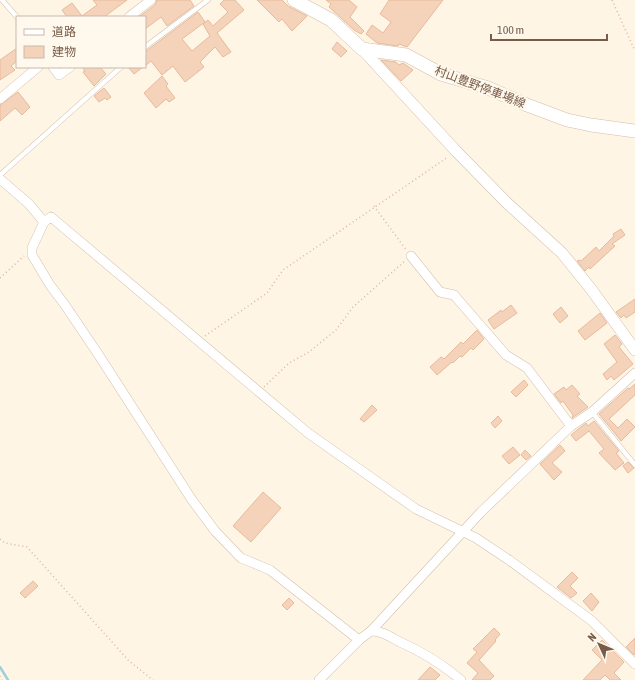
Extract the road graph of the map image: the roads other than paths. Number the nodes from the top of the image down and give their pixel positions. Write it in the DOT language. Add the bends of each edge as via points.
graph roads {
  1 [pos="2,0"];
  2 [pos="151,0"];
  3 [pos="208,0"];
  4 [pos="299,2"];
  5 [pos="16,16"];
  6 [pos="130,16"];
  7 [pos="146,46"];
  8 [pos="362,49"];
  9 [pos="37,68"];
  10 [pos="54,68"];
  11 [pos="69,68"];
  12 [pos="119,68"];
  13 [pos="0,99"];
  14 [pos="635,131"];
  15 [pos="0,175"];
  16 [pos="0,179"];
  17 [pos="44,222"];
  18 [pos="410,256"];
  19 [pos="635,350"];
  20 [pos="635,373"];
  21 [pos="592,412"];
  22 [pos="571,426"];
  23 [pos="635,465"];
  24 [pos="464,532"];
  25 [pos="371,632"];
  26 [pos="359,640"];
  27 [pos="635,664"];
  28 [pos="319,680"];
  29 [pos="460,680"];
  1 -- 5 [label="lane"];
  2 -- 6 [label="street"];
  3 -- 7 [label="lane"];
  4 -- 8 [label="main road" via="331,20"];
  8 -- 14 [label="main road, 村山豊野停車場線" via="406,55 442,74 488,88 567,120"];
  8 -- 19 [label="street" via="456,152 562,253"];
  9 -- 13 [label="street"];
  10 -- 11 [label="street" via="60,75"];
  12 -- 15 [label="lane"];
  16 -- 17 [label="street" via="29,204"];
  17 -- 24 [label="street" via="51,217 308,433 416,509"];
  17 -- 26 [label="street" via="32,248 32,255 159,451 215,532 241,558 270,570"];
  18 -- 22 [label="street" via="440,292 454,295 506,355 527,368"];
  20 -- 21 [label="street"];
  21 -- 22 [label="street"];
  21 -- 23 [label="lane"];
  22 -- 24 [label="street"];
  24 -- 25 [label="street"];
  24 -- 27 [label="street" via="509,560 592,621"];
  25 -- 26 [label="street"];
  25 -- 29 [label="street" via="391,637 423,652"];
  26 -- 28 [label="street"];
}
